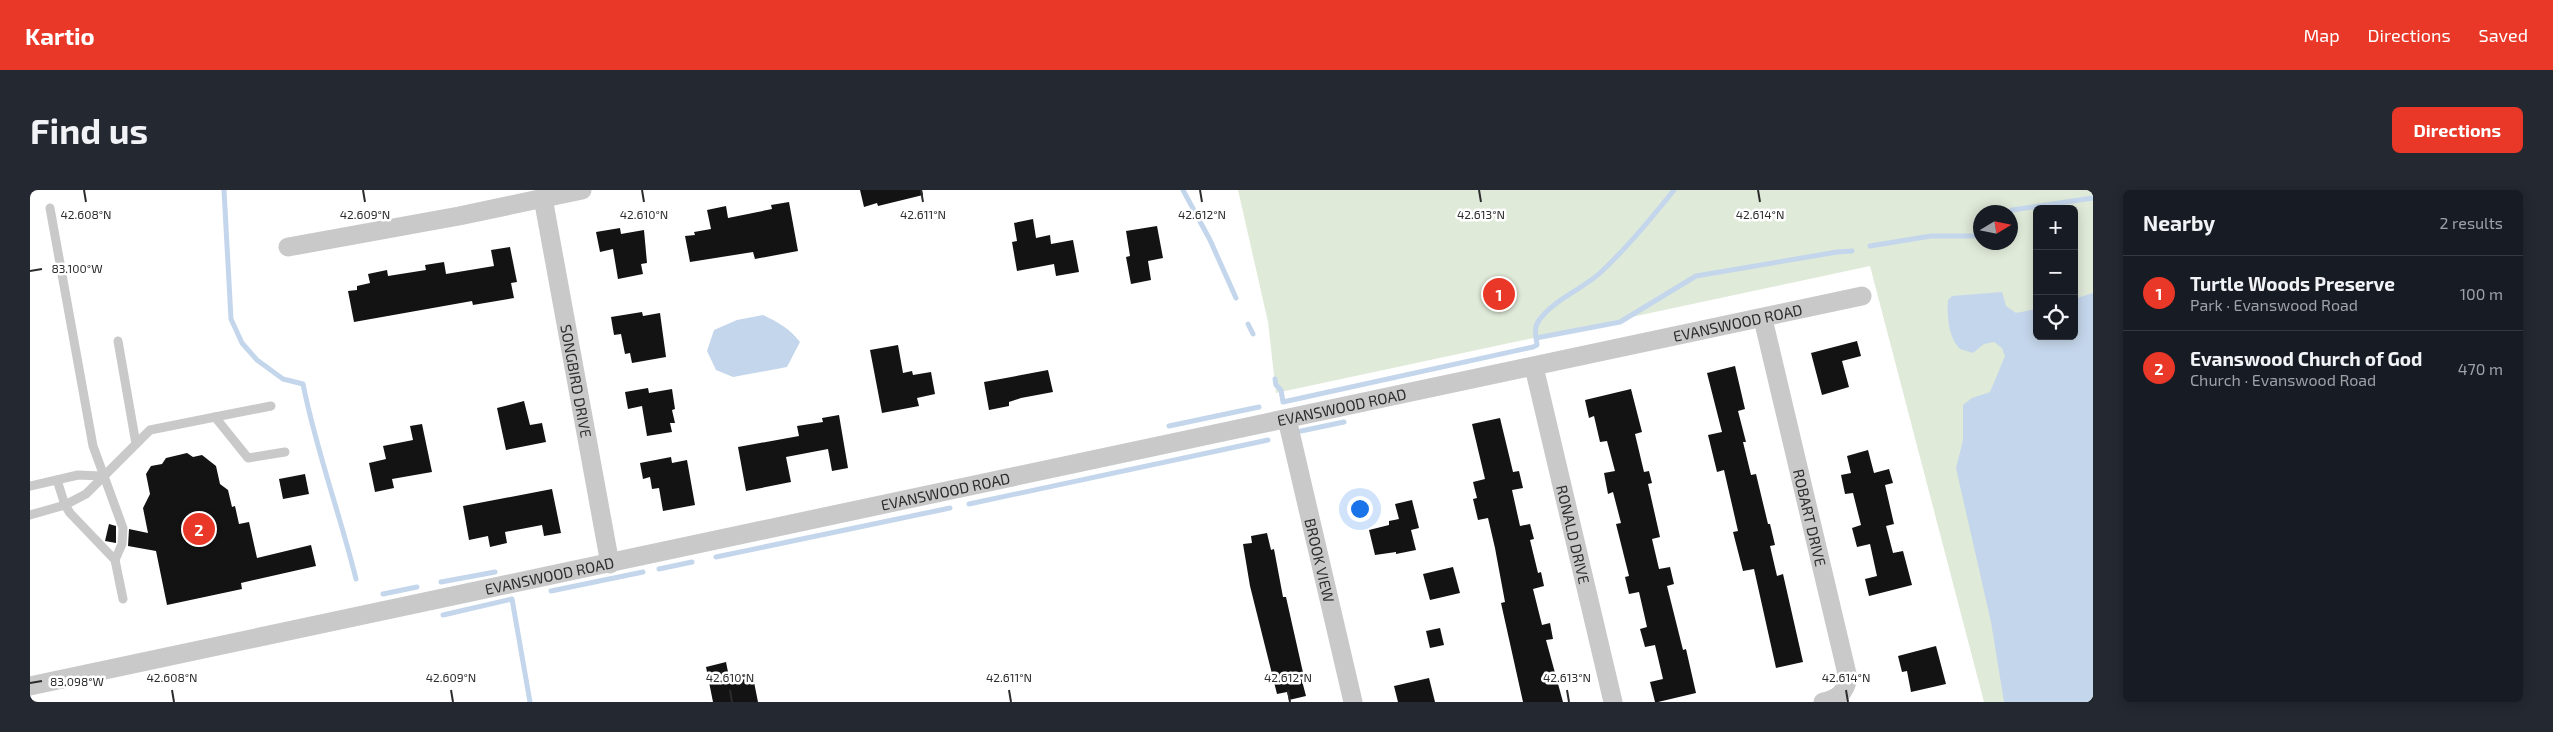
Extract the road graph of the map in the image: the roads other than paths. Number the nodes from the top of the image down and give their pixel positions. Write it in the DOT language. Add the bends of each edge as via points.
graph roads {
  1 [pos="582,190"];
  2 [pos="543,198"];
  3 [pos="50,208"];
  4 [pos="288,247"];
  5 [pos="1862,296"];
  6 [pos="1764,319"];
  7 [pos="118,341"];
  8 [pos="1534,367"];
  9 [pos="271,406"];
  10 [pos="215,417"];
  11 [pos="1287,419"];
  12 [pos="136,444"];
  13 [pos="285,452"];
  14 [pos="102,476"];
  15 [pos="57,480"];
  16 [pos="30,486"];
  17 [pos="65,504"];
  18 [pos="30,515"];
  19 [pos="115,560"];
  20 [pos="610,564"];
  21 [pos="123,598"];
  22 [pos="30,686"];
  23 [pos="1353,702"];
  24 [pos="1613,702"];
  25 [pos="1823,702"];
  1 -- 2 [label="street"];
  2 -- 4 [label="street"];
  2 -- 20 [label="street, SONGBIRD DRIVE"];
  3 -- 14 [label="lane" via="93,446"];
  5 -- 6 [label="street, EVANSWOOD ROAD"];
  6 -- 8 [label="street, EVANSWOOD ROAD"];
  6 -- 25 [label="street, ROBART DRIVE" via="1848,678 1843,693"];
  7 -- 12 [label="lane"];
  8 -- 11 [label="street, EVANSWOOD ROAD"];
  8 -- 24 [label="street, RONALD DRIVE"];
  9 -- 10 [label="lane"];
  10 -- 12 [label="lane" via="150,430"];
  10 -- 13 [label="lane" via="248,458"];
  11 -- 20 [label="street, EVANSWOOD ROAD"];
  11 -- 23 [label="street, BROOK VIEW"];
  12 -- 14 [label="lane"];
  14 -- 15 [label="lane" via="78,474"];
  14 -- 17 [label="lane" via="86,494"];
  14 -- 19 [label="lane" via="124,528"];
  15 -- 16 [label="lane"];
  15 -- 17 [label="lane"];
  17 -- 18 [label="lane"];
  17 -- 19 [label="lane"];
  19 -- 21 [label="lane"];
  20 -- 22 [label="street, EVANSWOOD ROAD"];
}
